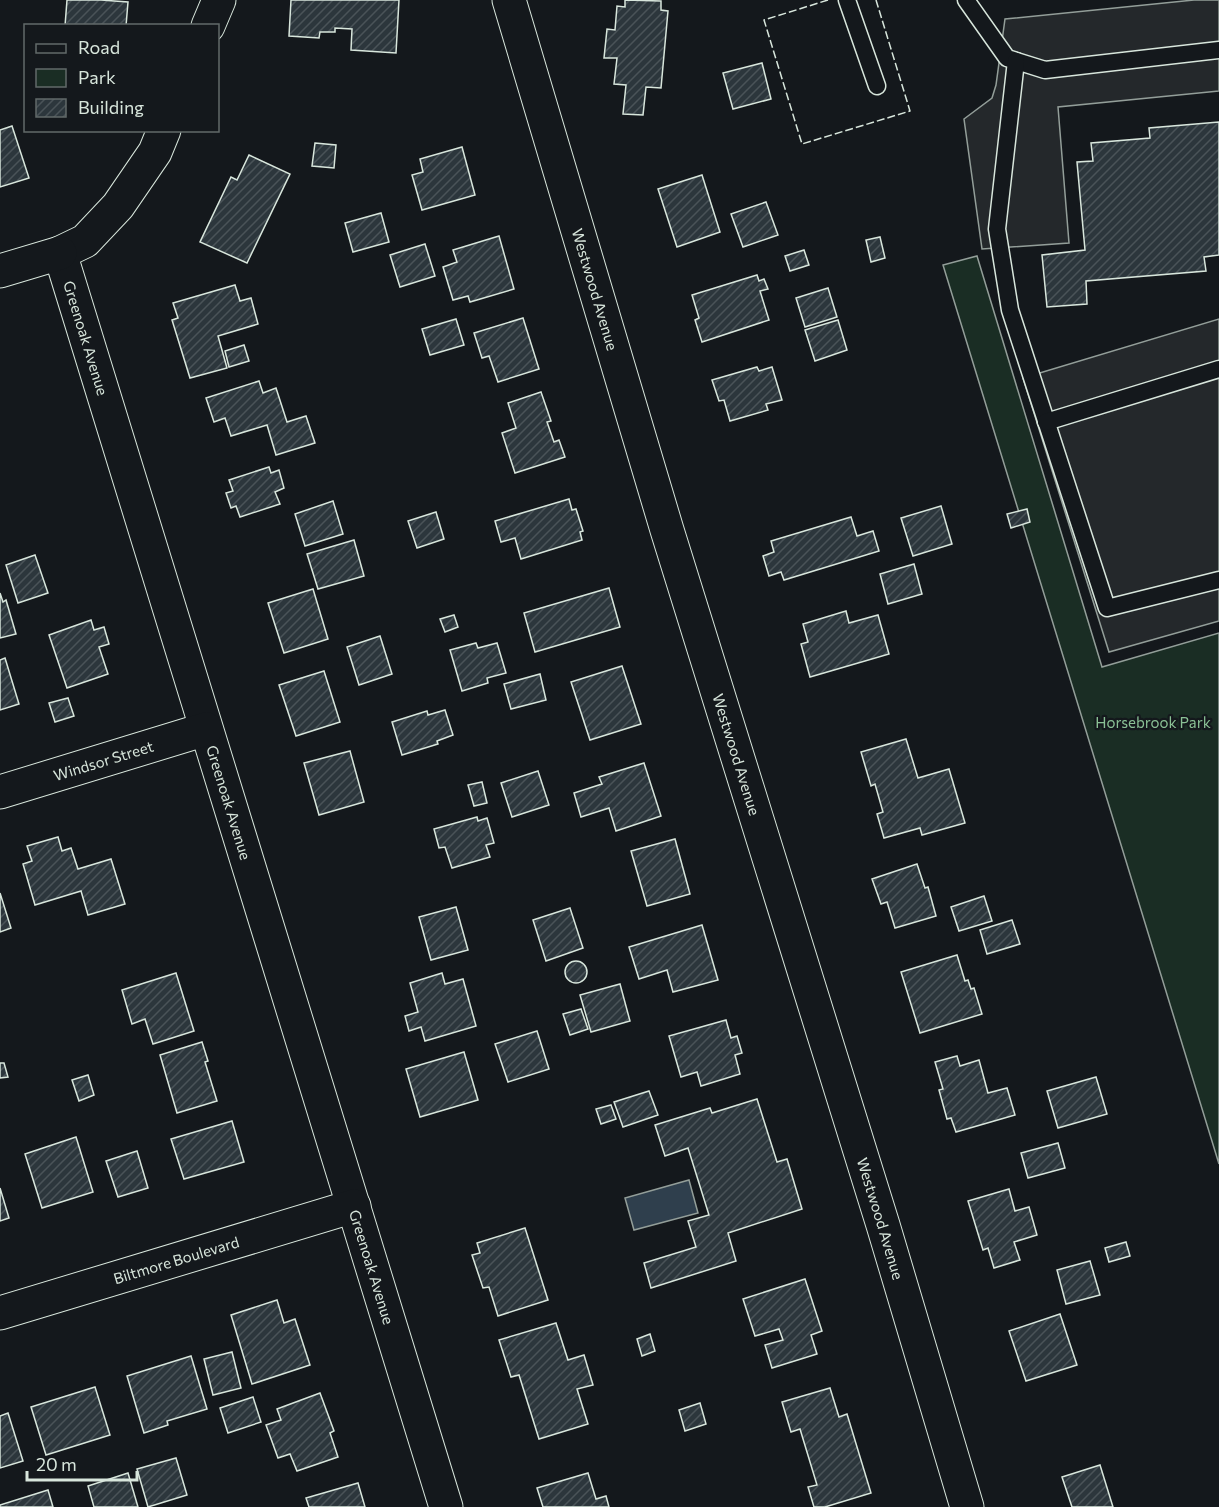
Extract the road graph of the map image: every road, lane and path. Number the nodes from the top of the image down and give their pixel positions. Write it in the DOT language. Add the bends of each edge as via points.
graph roads {
  1 [pos="219,0"];
  2 [pos="509,0"];
  3 [pos="847,0"];
  4 [pos="966,0"];
  5 [pos="209,24"];
  6 [pos="1219,50"];
  7 [pos="1016,61"];
  8 [pos="877,86"];
  9 [pos="163,132"];
  10 [pos="60,253"];
  11 [pos="0,271"];
  12 [pos="1219,369"];
  13 [pos="1046,422"];
  14 [pos="1219,580"];
  15 [pos="206,729"];
  16 [pos="0,792"];
  17 [pos="354,1206"];
  18 [pos="0,1313"];
  19 [pos="446,1507"];
  20 [pos="967,1507"];
  1 -- 5 [label="street"];
  2 -- 20 [label="street, Westwood Avenue"];
  3 -- 8 [label="lane"];
  4 -- 7 [label="lane" via="1006,58"];
  6 -- 7 [label="lane" via="1045,70"];
  7 -- 13 [label="lane" via="997,229 1010,310"];
  9 -- 10 [label="street" via="155,152 118,206 86,241"];
  10 -- 11 [label="street"];
  10 -- 15 [label="street, Greenoak Avenue"];
  12 -- 13 [label="lane"];
  13 -- 14 [label="lane" via="1107,608"];
  15 -- 16 [label="street, Windsor Street"];
  15 -- 17 [label="street, Greenoak Avenue"];
  17 -- 18 [label="street, Biltmore Boulevard"];
  17 -- 19 [label="street, Greenoak Avenue"];
}
